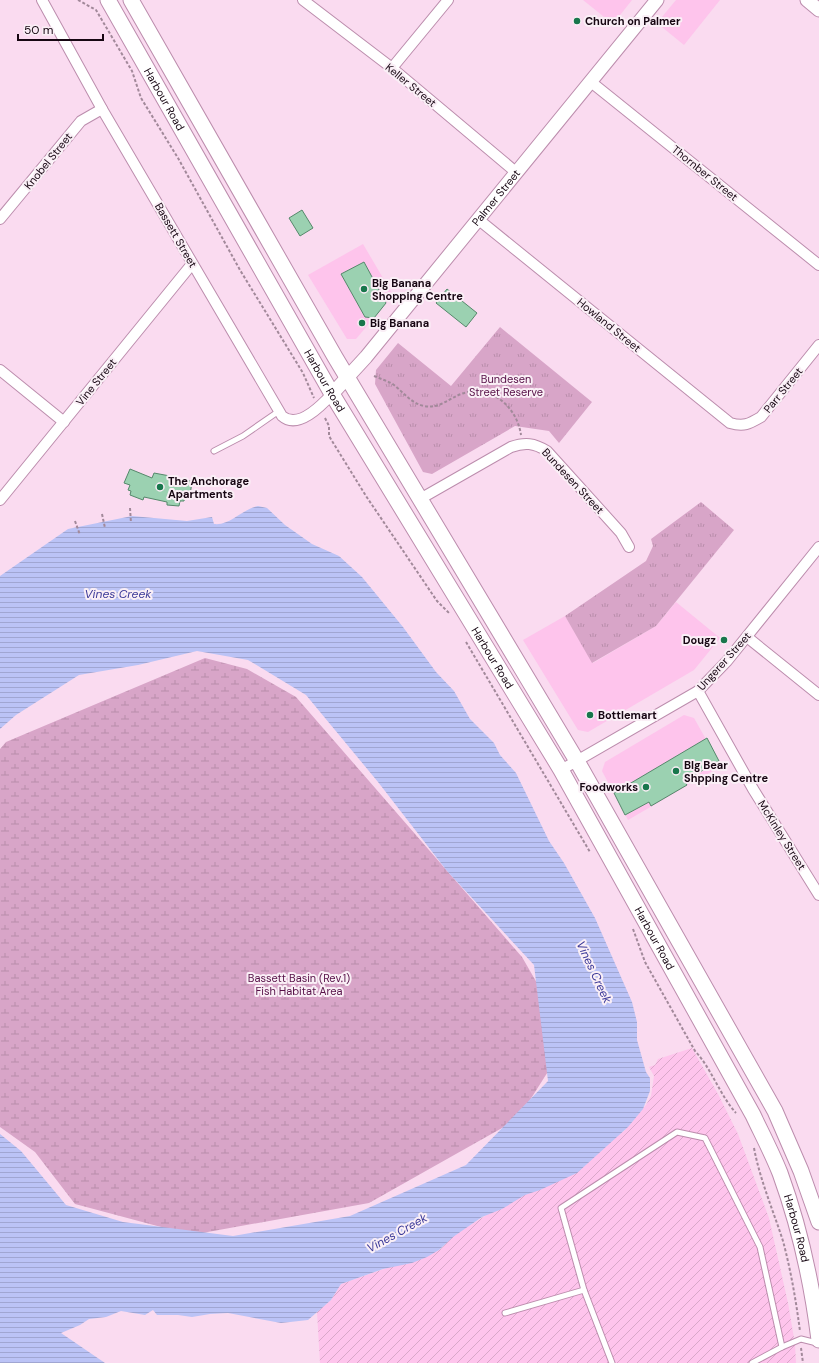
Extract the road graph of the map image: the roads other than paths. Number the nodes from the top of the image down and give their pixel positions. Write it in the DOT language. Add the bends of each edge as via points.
graph roads {
  1 [pos="42,0"];
  2 [pos="108,0"];
  3 [pos="131,0"];
  4 [pos="303,0"];
  5 [pos="448,0"];
  6 [pos="657,0"];
  7 [pos="807,0"];
  8 [pos="819,10"];
  9 [pos="392,68"];
  10 [pos="591,82"];
  11 [pos="102,109"];
  12 [pos="517,173"];
  13 [pos="0,220"];
  14 [pos="479,220"];
  15 [pos="192,264"];
  16 [pos="819,265"];
  17 [pos="819,346"];
  18 [pos="0,370"];
  19 [pos="348,378"];
  20 [pos="332,394"];
  21 [pos="279,412"];
  22 [pos="64,422"];
  23 [pos="742,426"];
  24 [pos="214,451"];
  25 [pos="420,499"];
  26 [pos="0,500"];
  27 [pos="629,547"];
  28 [pos="819,547"];
  29 [pos="747,637"];
  30 [pos="698,691"];
  31 [pos="819,695"];
  32 [pos="577,761"];
  33 [pos="561,770"];
  34 [pos="819,895"];
  35 [pos="819,1222"];
  36 [pos="584,1290"];
  37 [pos="505,1313"];
  38 [pos="819,1342"];
  39 [pos="782,1347"];
  40 [pos="612,1363"];
  41 [pos="752,1363"];
  1 -- 11 [label="street, Bassett Street"];
  2 -- 20 [label="main road, Harbour Road"];
  3 -- 19 [label="main road, Harbour Road"];
  4 -- 9 [label="street, Keller Street"];
  5 -- 9 [label="street"];
  6 -- 10 [label="street, Palmer Street"];
  7 -- 8 [label="street"];
  9 -- 12 [label="street, Keller Street"];
  10 -- 12 [label="street, Palmer Street"];
  10 -- 16 [label="street, Thornber Street"];
  11 -- 13 [label="street, Knobel Street" via="81,121"];
  11 -- 15 [label="street, Bassett Street"];
  12 -- 14 [label="street, Palmer Street"];
  14 -- 19 [label="street, Palmer Street"];
  14 -- 23 [label="street, Howland Street" via="730,423"];
  15 -- 21 [label="street, Bassett Street"];
  15 -- 22 [label="street, Vine Street"];
  17 -- 23 [label="street, Parr Street" via="761,417"];
  18 -- 22 [label="street"];
  19 -- 20 [label="street, Palmer Street"];
  19 -- 25 [label="main road, Harbour Road"];
  20 -- 21 [label="street" via="319,408 298,420 286,420"];
  20 -- 33 [label="main road, Harbour Road"];
  21 -- 24 [label="lane" via="243,436"];
  22 -- 26 [label="street, Vine Street"];
  25 -- 27 [label="street, Bundesen Street" via="511,447 522,443 537,445 547,451 621,533"];
  25 -- 32 [label="main road, Harbour Road"];
  28 -- 29 [label="street, Ungerer Street"];
  29 -- 30 [label="street, Ungerer Street" via="728,661"];
  29 -- 31 [label="street"];
  30 -- 32 [label="street, Ungerer Street"];
  30 -- 34 [label="street, McKinley Street" via="753,789"];
  32 -- 33 [label="street, Ungerer Street"];
  32 -- 35 [label="main road, Harbour Road" via="775,1111 801,1171"];
  33 -- 38 [label="main road, Harbour Road" via="753,1115 779,1172 800,1233 814,1294"];
  36 -- 37 [label="lane"];
  36 -- 39 [label="lane" via="561,1208 676,1132 705,1138 760,1247"];
  36 -- 40 [label="lane"];
  38 -- 39 [label="lane" via="801,1339"];
  39 -- 41 [label="lane"];
}
